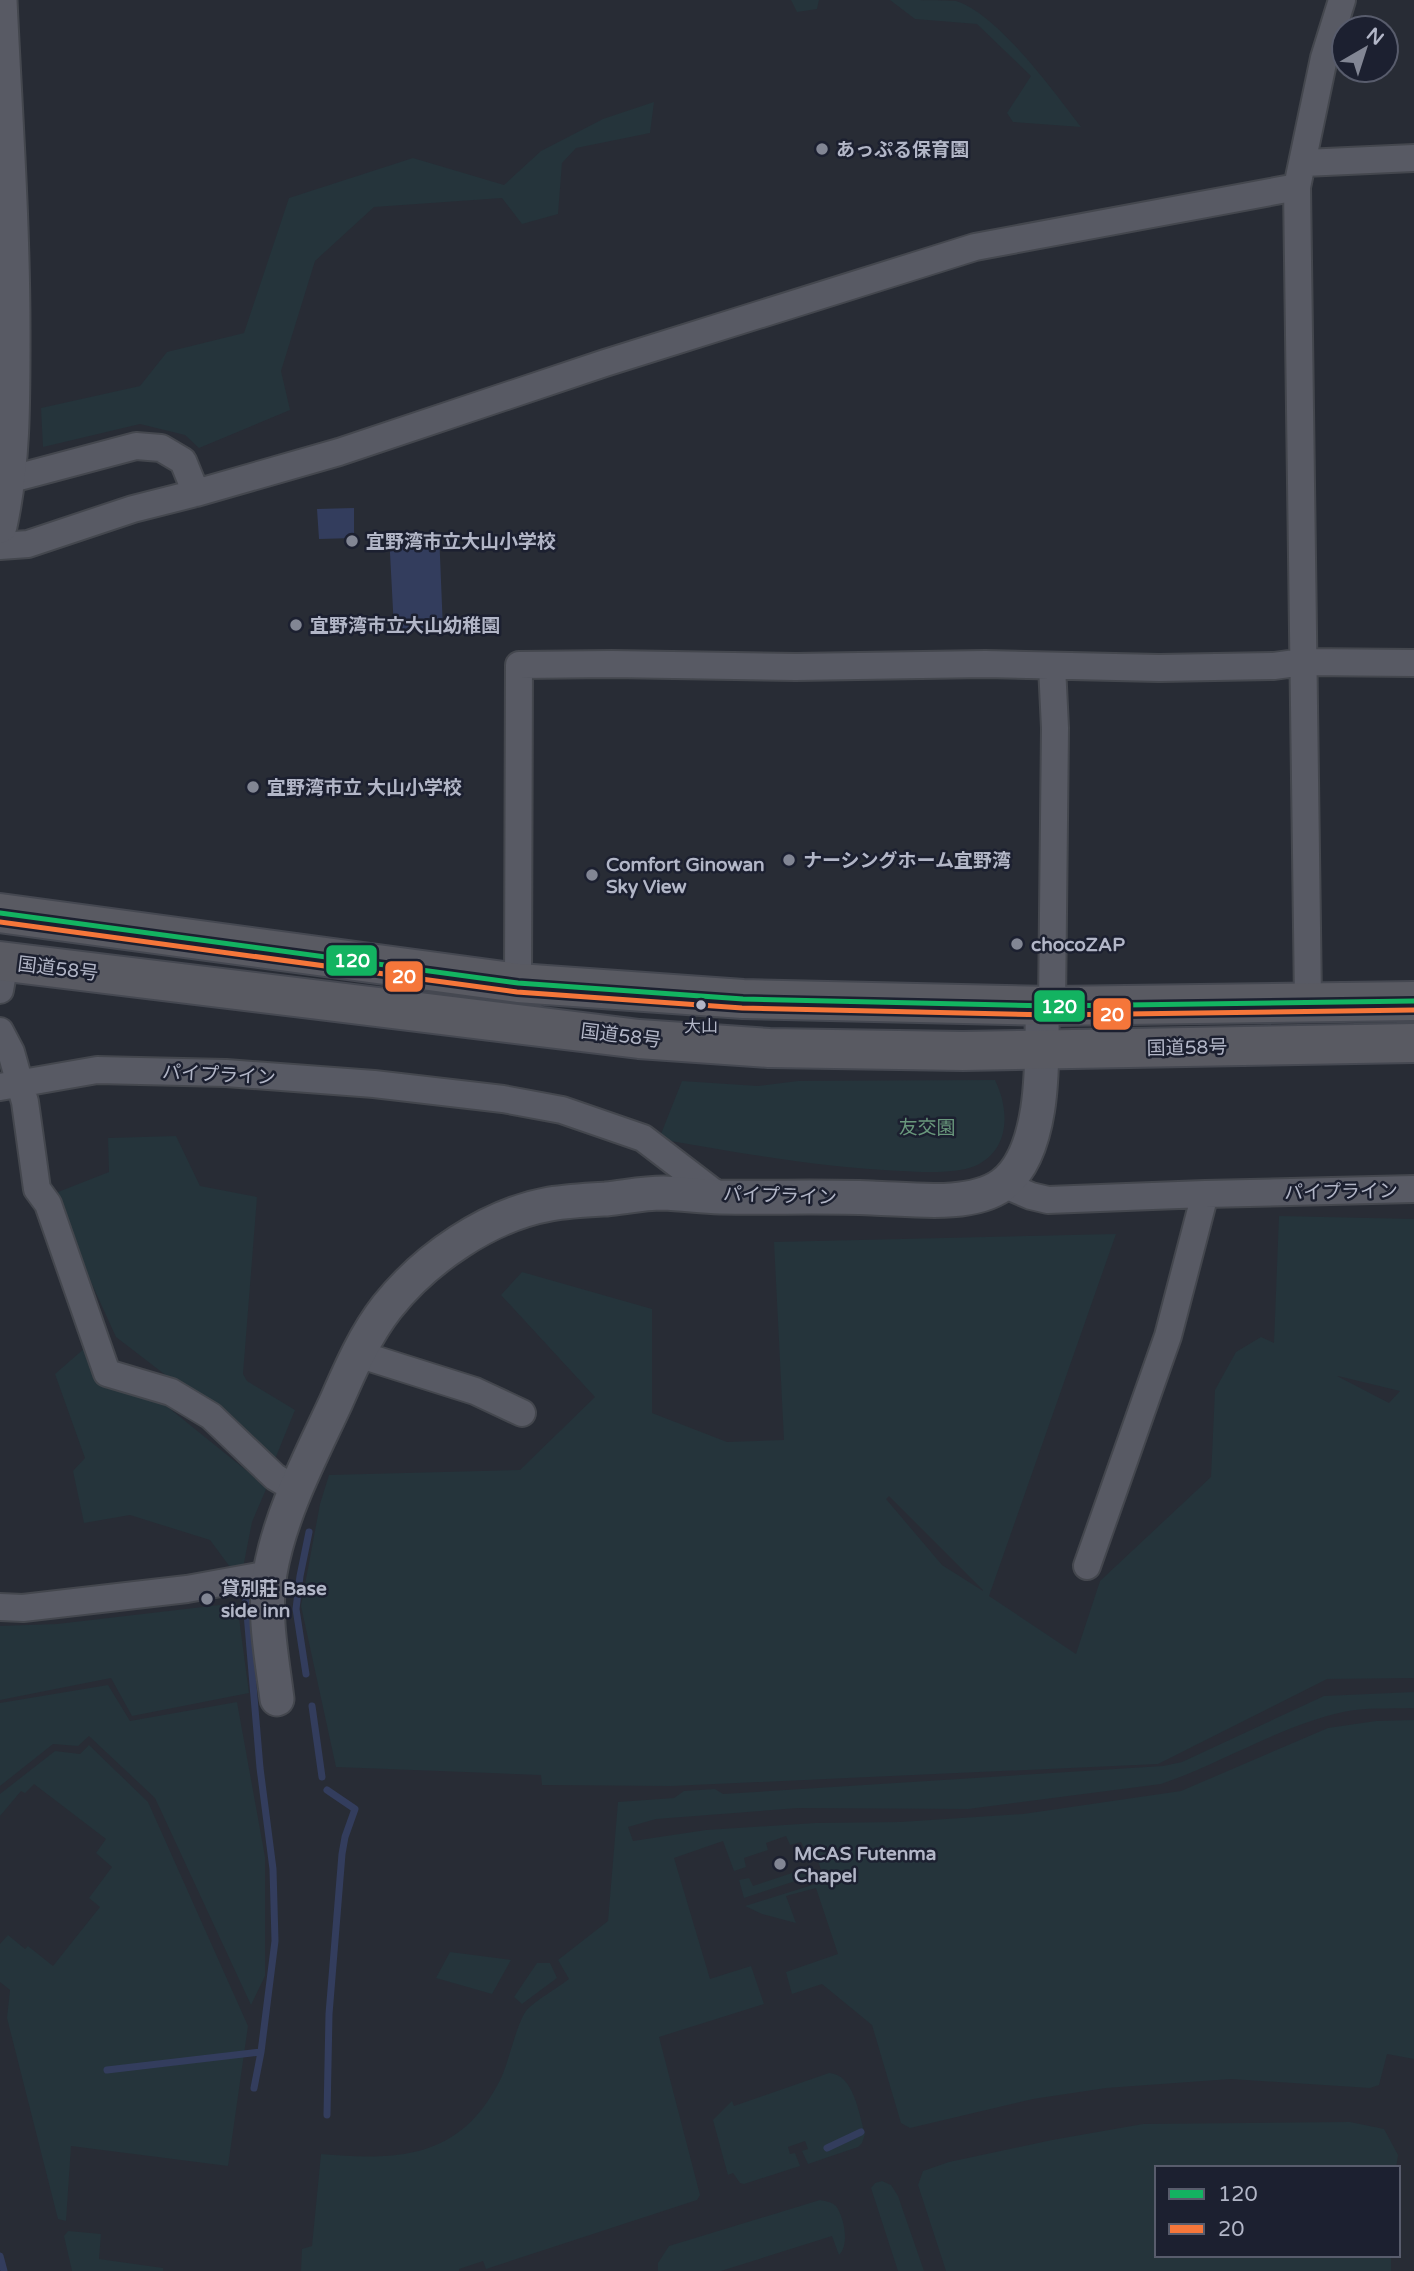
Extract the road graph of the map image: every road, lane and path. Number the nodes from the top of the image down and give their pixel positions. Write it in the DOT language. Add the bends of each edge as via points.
graph roads {
  1 [pos="0,0"];
  2 [pos="1342,0"];
  3 [pos="1414,158"];
  4 [pos="1300,175"];
  5 [pos="8,480"];
  6 [pos="196,493"];
  7 [pos="0,526"];
  8 [pos="0,546"];
  9 [pos="1303,662"];
  10 [pos="1414,663"];
  11 [pos="1052,666"];
  12 [pos="0,913"];
  13 [pos="2,971"];
  14 [pos="518,983"];
  15 [pos="1414,1000"];
  16 [pos="1308,1001"];
  17 [pos="1047,1005"];
  18 [pos="0,1031"];
  19 [pos="1414,1043"];
  20 [pos="1042,1049"];
  21 [pos="9,1085"];
  22 [pos="1003,1184"];
  23 [pos="1414,1189"];
  24 [pos="1205,1194"];
  25 [pos="720,1197"];
  26 [pos="358,1354"];
  27 [pos="522,1413"];
  28 [pos="297,1490"];
  29 [pos="1087,1566"];
  30 [pos="270,1574"];
  31 [pos="0,1607"];
  32 [pos="277,1699"];
  1 -- 5 [label="street" via="13,288"];
  2 -- 4 [label="street" via="1324,58"];
  3 -- 4 [label="street"];
  4 -- 6 [label="street" via="975,247 339,452"];
  4 -- 9 [label="street"];
  5 -- 6 [label="street" via="136,446 161,448 184,460"];
  5 -- 7 [label="street"];
  6 -- 8 [label="street" via="28,544"];
  9 -- 10 [label="street"];
  9 -- 11 [label="street" via="1185,668"];
  9 -- 16 [label="street"];
  11 -- 14 [label="street" via="519,665"];
  11 -- 17 [label="street" via="1055,728"];
  12 -- 14 [label="highway"];
  13 -- 20 [label="highway, 国道58号" via="769,1048"];
  14 -- 17 [label="highway" via="743,999"];
  15 -- 16 [label="highway"];
  16 -- 17 [label="highway"];
  17 -- 20 [label="street"];
  18 -- 21 [label="street" via="11,1052"];
  19 -- 20 [label="highway, 国道58号"];
  20 -- 22 [label="street" via="1038,1108 1030,1143"];
  21 -- 25 [label="street, パイプライン" via="97,1070 226,1073 503,1099 562,1110 643,1138"];
  21 -- 28 [label="street" via="24,1102 37,1189 48,1204 107,1373 171,1392 211,1416 275,1477"];
  22 -- 24 [label="street, パイプライン" via="1048,1200"];
  22 -- 25 [label="street, パイプライン" via="978,1196 941,1200"];
  23 -- 24 [label="street, パイプライン"];
  24 -- 29 [label="street" via="1168,1336"];
  25 -- 26 [label="street" via="661,1193 598,1199 548,1204 503,1218 464,1238 428,1266 387,1307"];
  26 -- 27 [label="street" via="475,1391"];
  26 -- 28 [label="street"];
  28 -- 30 [label="street"];
  30 -- 31 [label="street" via="187,1589"];
  30 -- 32 [label="street" via="268,1627"];
}
